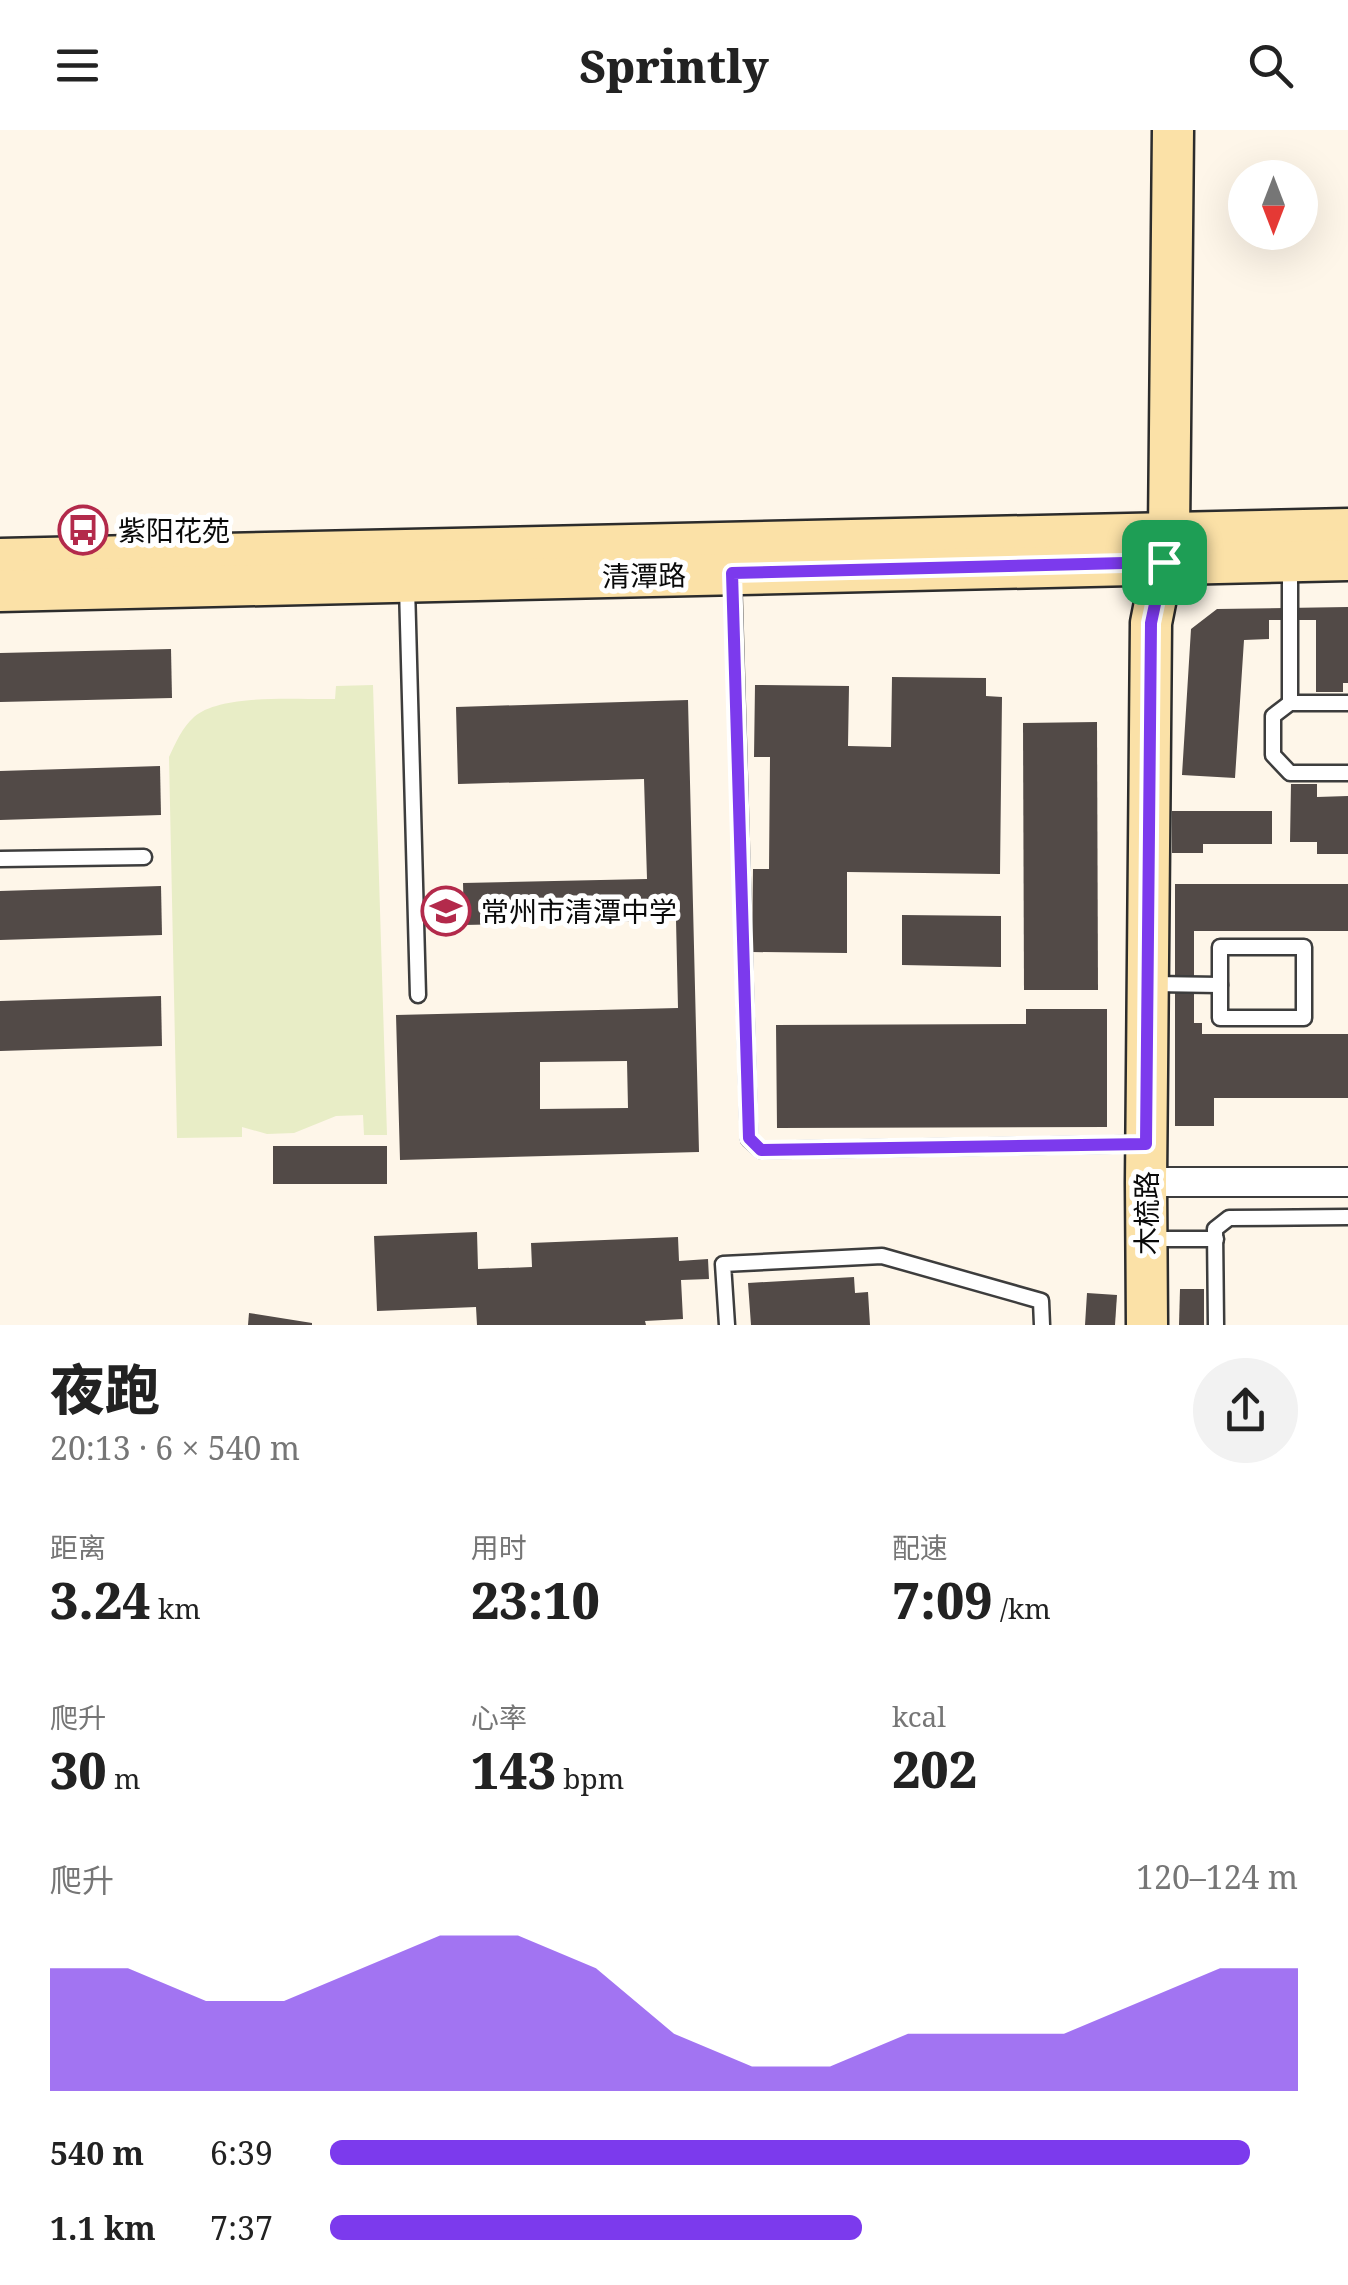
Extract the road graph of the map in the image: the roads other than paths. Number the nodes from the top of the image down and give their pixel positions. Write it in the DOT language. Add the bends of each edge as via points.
graph roads {
  1 [pos="1173,130"];
  2 [pos="1348,529"];
  3 [pos="1166,547"];
  4 [pos="0,559"];
  5 [pos="1290,560"];
  6 [pos="1348,560"];
  7 [pos="732,573"];
  8 [pos="406,581"];
  9 [pos="0,591"];
  10 [pos="1290,703"];
  11 [pos="1348,703"];
  12 [pos="1348,773"];
  13 [pos="144,857"];
  14 [pos="0,859"];
  15 [pos="1148,984"];
  16 [pos="1220,985"];
  17 [pos="418,995"];
  18 [pos="1146,1163"];
  19 [pos="1348,1182"];
  20 [pos="1348,1217"];
  21 [pos="1146,1239"];
  22 [pos="1216,1239"];
  23 [pos="727,1325"];
  24 [pos="1042,1325"];
  25 [pos="1148,1325"];
  26 [pos="1216,1325"];
  1 -- 3 [label="main road, 木梳路"];
  2 -- 3 [label="main road, 清潭路"];
  3 -- 4 [label="main road, 清潭路"];
  3 -- 5 [label="main road, 清潭路"];
  3 -- 7 [label="main road, 清潭路"];
  3 -- 15 [label="main road, 木梳路" via="1151,623"];
  5 -- 6 [label="main road, 清潭路"];
  5 -- 10 [label="lane"];
  7 -- 8 [label="main road, 清潭路"];
  7 -- 18 [label="lane" via="749,1138 761,1150"];
  8 -- 9 [label="main road, 清潭路"];
  8 -- 17 [label="lane"];
  10 -- 11 [label="lane"];
  10 -- 12 [label="lane" via="1273,716 1273,756 1290,773"];
  13 -- 14 [label="lane"];
  15 -- 16 [label="lane"];
  15 -- 18 [label="main road, 木梳路"];
  16 -- 16 [label="lane" via="1220,1018 1304,1018 1304,946 1220,946"];
  18 -- 19 [label="street"];
  18 -- 21 [label="main road, 木梳路"];
  20 -- 22 [label="lane" via="1230,1218 1215,1229"];
  21 -- 22 [label="lane"];
  21 -- 25 [label="main road, 木梳路"];
  22 -- 26 [label="lane"];
  23 -- 24 [label="lane" via="723,1264 882,1256 1042,1301"];
}
